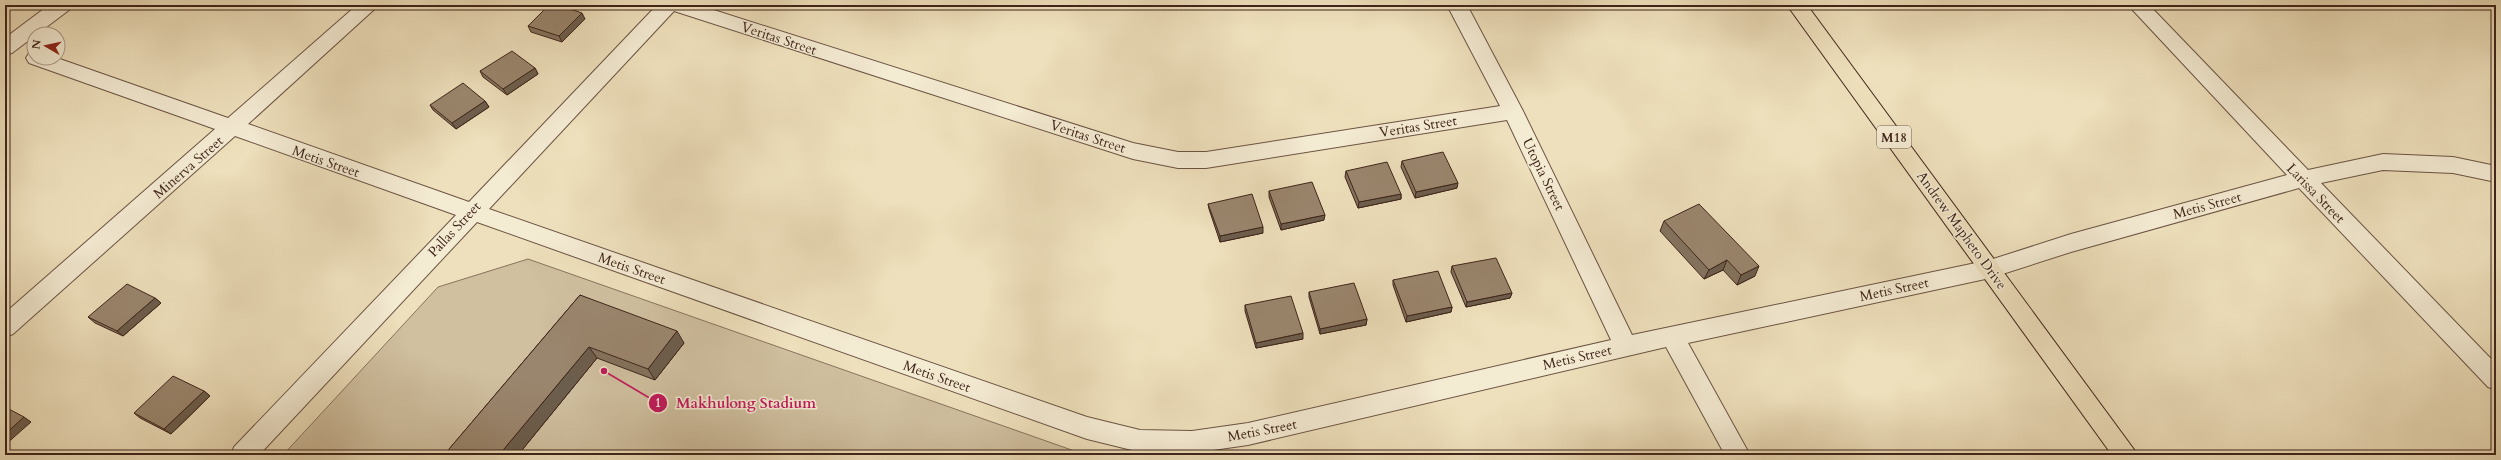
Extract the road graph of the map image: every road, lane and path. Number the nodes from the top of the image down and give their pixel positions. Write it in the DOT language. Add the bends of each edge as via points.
graph roads {
  1 [pos="62,5"];
  2 [pos="370,5"];
  3 [pos="668,5"];
  4 [pos="676,5"];
  5 [pos="1457,5"];
  6 [pos="1797,5"];
  7 [pos="2138,5"];
  8 [pos="5,47"];
  9 [pos="26,55"];
  10 [pos="58,66"];
  11 [pos="1513,111"];
  12 [pos="232,128"];
  13 [pos="2496,174"];
  14 [pos="2302,179"];
  15 [pos="471,212"];
  16 [pos="1990,269"];
  17 [pos="5,327"];
  18 [pos="1672,336"];
  19 [pos="1626,346"];
  20 [pos="2496,380"];
  21 [pos="243,455"];
  22 [pos="1738,455"];
  23 [pos="2126,455"];
  1 -- 8 [label="street"];
  2 -- 12 [label="street, Minerva Street"];
  3 -- 15 [label="street, Pallas Street"];
  4 -- 11 [label="street, Veritas Street" via="1133,151 1178,160 1206,160"];
  5 -- 11 [label="street, Utopia Street"];
  6 -- 16 [label="main road, Andrew Mapheto Drive / M18"];
  7 -- 14 [label="street, Larissa Street"];
  8 -- 9 [label="street, Metis Street"];
  10 -- 12 [label="street, Metis Street"];
  11 -- 19 [label="street, Utopia Street"];
  12 -- 15 [label="street, Metis Street"];
  12 -- 17 [label="street, Minerva Street"];
  13 -- 14 [label="street, Metis Street" via="2453,165 2383,162"];
  14 -- 16 [label="street, Metis Street" via="2071,243"];
  14 -- 20 [label="street, Larissa Street"];
  15 -- 19 [label="street, Metis Street" via="1087,428 1140,441 1192,442 1248,434"];
  15 -- 21 [label="street, Pallas Street"];
  16 -- 18 [label="street, Metis Street"];
  16 -- 23 [label="main road, Andrew Mapheto Drive / M18"];
  18 -- 19 [label="street, Metis Street"];
  18 -- 22 [label="street"];
}
